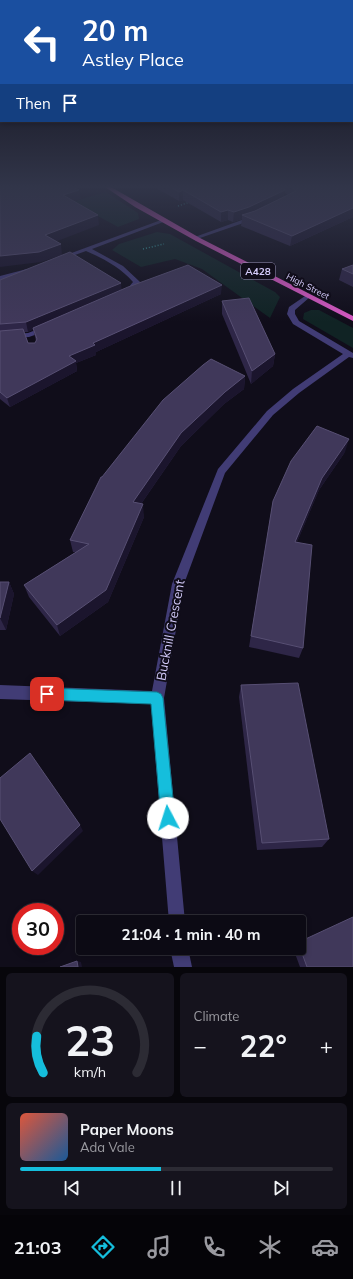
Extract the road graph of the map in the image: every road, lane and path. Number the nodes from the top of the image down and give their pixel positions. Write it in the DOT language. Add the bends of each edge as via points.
graph roads {
  1 [pos="132,232"];
  2 [pos="184,232"];
  3 [pos="212,232"];
  4 [pos="195,238"];
  5 [pos="86,249"];
  6 [pos="52,262"];
  7 [pos="31,269"];
  8 [pos="0,278"];
  9 [pos="122,296"];
  10 [pos="308,296"];
  11 [pos="353,319"];
  12 [pos="50,326"];
  13 [pos="0,337"];
  14 [pos="351,355"];
  15 [pos="0,692"];
  16 [pos="157,698"];
  17 [pos="176,915"];
  18 [pos="180,955"];
  19 [pos="183,967"];
  1 -- 5 [label="street"];
  2 -- 4 [label="highway, High Street / A428"];
  3 -- 4 [label="street"];
  4 -- 10 [label="highway, High Street / A428"];
  5 -- 6 [label="street"];
  5 -- 9 [label="street" via="99,254 137,282"];
  7 -- 8 [label="street"];
  10 -- 11 [label="highway, High Street / A428"];
  10 -- 14 [label="street" via="292,309 291,314 296,322"];
  12 -- 13 [label="street" via="30,339"];
  14 -- 16 [label="street, Bucknill Crescent" via="296,391 270,414 221,472 178,584"];
  15 -- 16 [label="street"];
  16 -- 17 [label="street, Bucknill Crescent"];
  18 -- 19 [label="street"];
}
